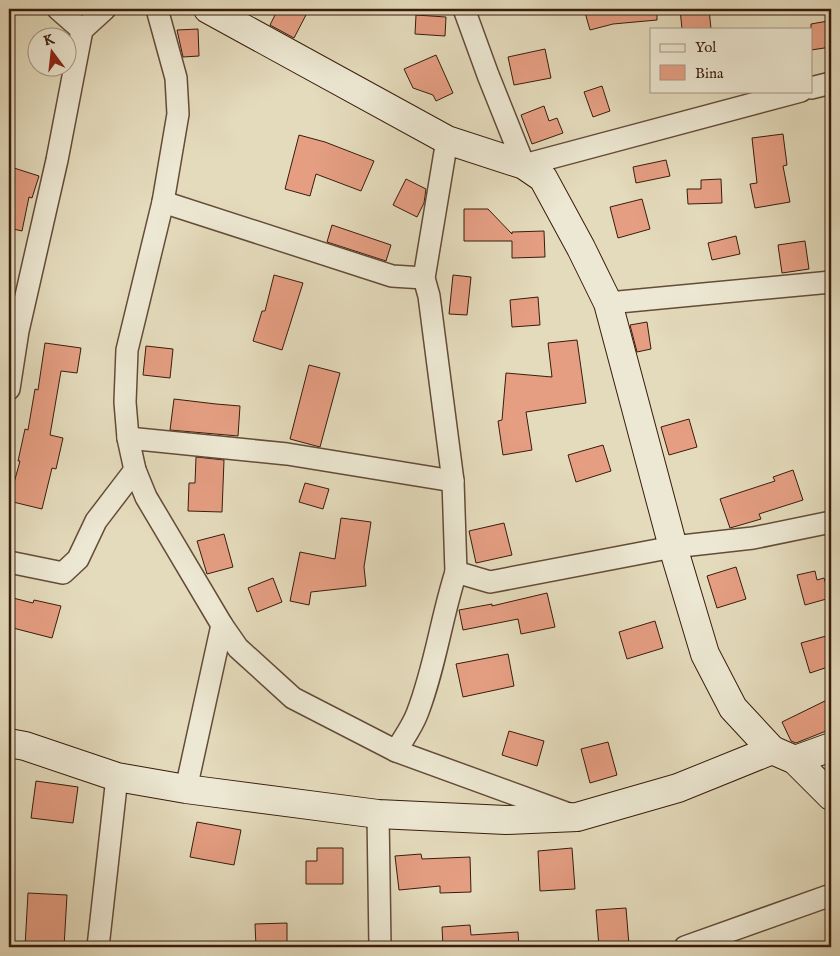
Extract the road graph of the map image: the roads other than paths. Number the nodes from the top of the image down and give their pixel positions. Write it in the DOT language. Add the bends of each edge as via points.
graph roads {
  1 [pos="58,9"];
  2 [pos="105,9"];
  3 [pos="157,9"];
  4 [pos="208,9"];
  5 [pos="464,9"];
  6 [pos="82,30"];
  7 [pos="831,83"];
  8 [pos="812,88"];
  9 [pos="796,92"];
  10 [pos="447,140"];
  11 [pos="524,165"];
  12 [pos="163,202"];
  13 [pos="424,278"];
  14 [pos="831,282"];
  15 [pos="608,303"];
  16 [pos="13,330"];
  17 [pos="9,389"];
  18 [pos="128,438"];
  19 [pos="135,470"];
  20 [pos="453,481"];
  21 [pos="831,522"];
  22 [pos="673,547"];
  23 [pos="9,562"];
  24 [pos="456,572"];
  25 [pos="222,625"];
  26 [pos="9,743"];
  27 [pos="831,747"];
  28 [pos="396,751"];
  29 [pos="783,755"];
  30 [pos="117,777"];
  31 [pos="186,790"];
  32 [pos="831,796"];
  33 [pos="378,814"];
  34 [pos="577,817"];
  35 [pos="831,895"];
  36 [pos="98,947"];
  37 [pos="380,947"];
  38 [pos="684,947"];
  1 -- 6 [label="street"];
  2 -- 6 [label="street"];
  3 -- 12 [label="street" via="176,78 178,114"];
  4 -- 10 [label="street"];
  5 -- 11 [label="street"];
  6 -- 16 [label="street" via="57,160"];
  7 -- 8 [label="street"];
  9 -- 11 [label="street"];
  10 -- 11 [label="street"];
  10 -- 13 [label="street"];
  11 -- 15 [label="street" via="543,178"];
  12 -- 13 [label="street" via="392,276"];
  12 -- 18 [label="street" via="127,350 125,402"];
  13 -- 20 [label="street"];
  14 -- 15 [label="street"];
  15 -- 22 [label="street"];
  16 -- 17 [label="street"];
  18 -- 19 [label="street"];
  18 -- 20 [label="street" via="287,454"];
  19 -- 23 [label="street" via="96,521 78,559 63,573"];
  19 -- 25 [label="street" via="146,497"];
  20 -- 24 [label="street"];
  21 -- 22 [label="street" via="753,538"];
  22 -- 24 [label="street" via="490,582"];
  22 -- 29 [label="street" via="705,654 733,708"];
  24 -- 28 [label="street" via="417,716"];
  25 -- 28 [label="street" via="238,648 293,698"];
  25 -- 31 [label="street"];
  26 -- 30 [label="street"];
  27 -- 29 [label="street"];
  28 -- 34 [label="street"];
  29 -- 32 [label="street"];
  29 -- 34 [label="street"];
  30 -- 31 [label="street"];
  30 -- 36 [label="street"];
  31 -- 33 [label="street"];
  33 -- 34 [label="street" via="506,820"];
  33 -- 37 [label="street"];
  35 -- 38 [label="street"];
}
